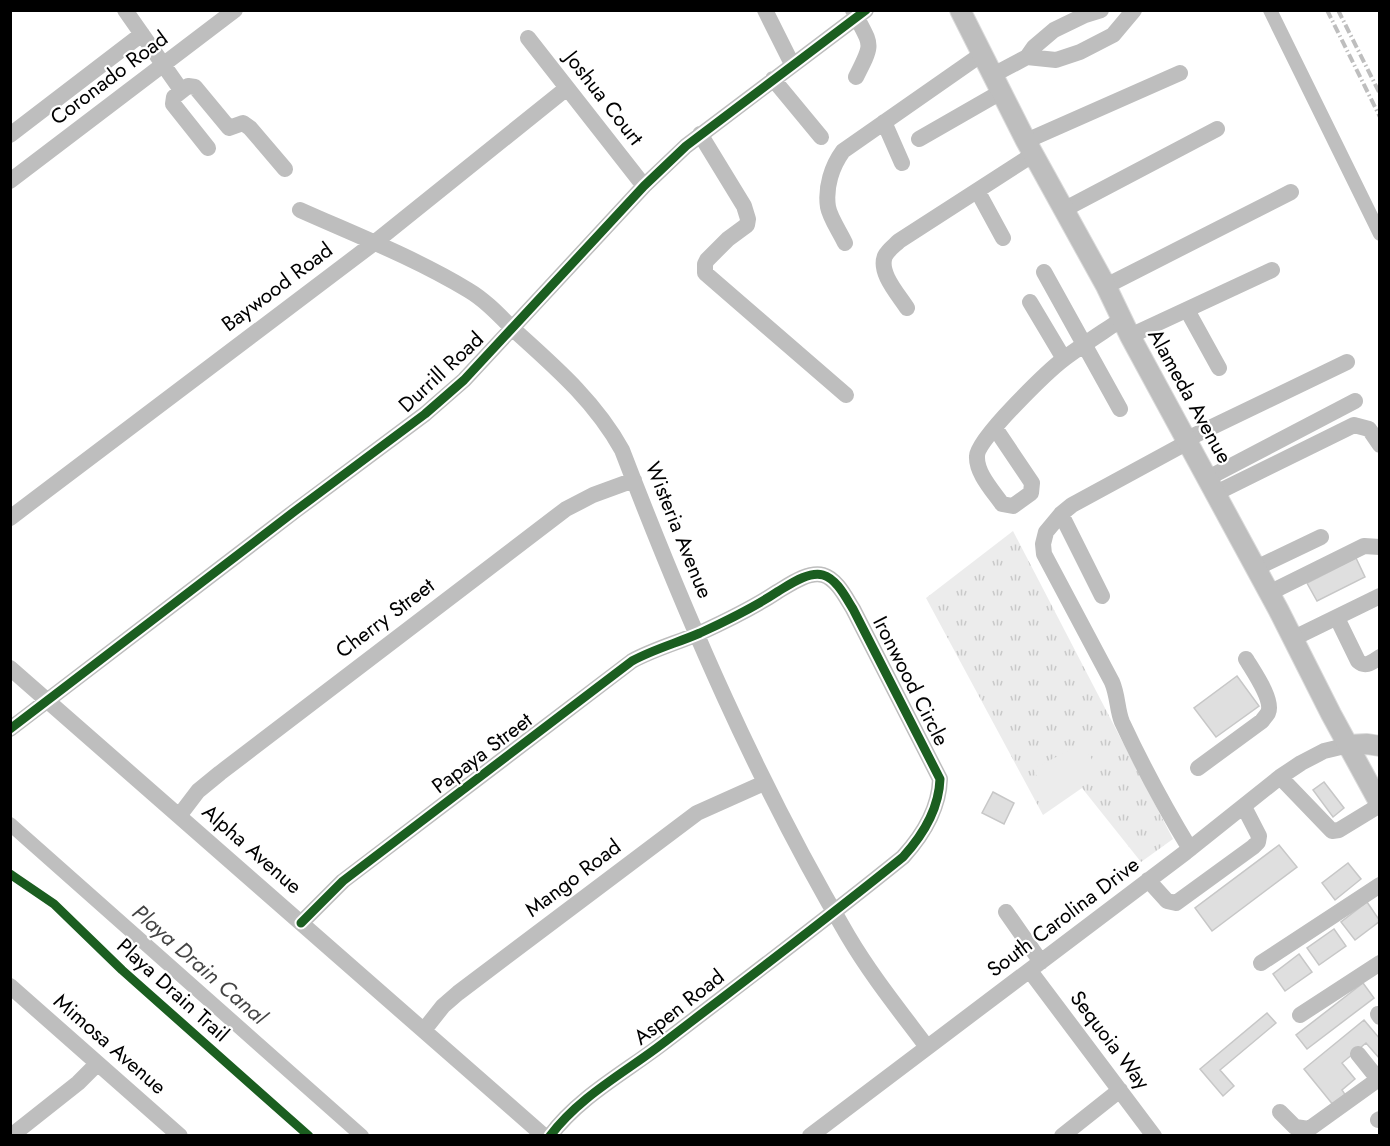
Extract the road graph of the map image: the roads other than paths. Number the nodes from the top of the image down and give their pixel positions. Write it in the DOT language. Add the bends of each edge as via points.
graph roads {
  1 [pos="125,10"];
  2 [pos="235,10"];
  3 [pos="765,10"];
  4 [pos="960,10"];
  5 [pos="1101,10"];
  6 [pos="1134,10"];
  7 [pos="859,13"];
  8 [pos="142,33"];
  9 [pos="528,38"];
  10 [pos="982,54"];
  11 [pos="1027,57"];
  12 [pos="792,64"];
  13 [pos="164,65"];
  14 [pos="1180,73"];
  15 [pos="856,77"];
  16 [pos="773,79"];
  17 [pos="997,84"];
  18 [pos="567,88"];
  19 [pos="181,90"];
  20 [pos="884,122"];
  21 [pos="1217,129"];
  22 [pos="700,134"];
  23 [pos="10,135"];
  24 [pos="821,137"];
  25 [pos="919,139"];
  26 [pos="208,148"];
  27 [pos="1030,148"];
  28 [pos="902,163"];
  29 [pos="285,169"];
  30 [pos="12,176"];
  31 [pos="644,186"];
  32 [pos="978,192"];
  33 [pos="1291,192"];
  34 [pos="1065,209"];
  35 [pos="300,210"];
  36 [pos="1003,238"];
  37 [pos="374,243"];
  38 [pos="845,243"];
  39 [pos="1272,270"];
  40 [pos="1044,272"];
  41 [pos="1106,286"];
  42 [pos="1030,302"];
  43 [pos="908,308"];
  44 [pos="1187,310"];
  45 [pos="513,328"];
  46 [pos="1126,328"];
  47 [pos="1085,345"];
  48 [pos="1064,359"];
  49 [pos="1347,362"];
  50 [pos="1219,368"];
  51 [pos="846,395"];
  52 [pos="1355,400"];
  53 [pos="1120,409"];
  54 [pos="995,428"];
  55 [pos="1187,440"];
  56 [pos="1380,445"];
  57 [pos="634,480"];
  58 [pos="1212,486"];
  59 [pos="1060,514"];
  60 [pos="10,518"];
  61 [pos="1322,537"];
  62 [pos="1380,547"];
  63 [pos="1256,568"];
  64 [pos="1269,593"];
  65 [pos="1102,596"];
  66 [pos="1380,596"];
  67 [pos="1337,618"];
  68 [pos="698,634"];
  69 [pos="1293,638"];
  70 [pos="1380,657"];
  71 [pos="1246,659"];
  72 [pos="10,668"];
  73 [pos="48,701"];
  74 [pos="10,729"];
  75 [pos="1349,745"];
  76 [pos="1380,746"];
  77 [pos="1198,768"];
  78 [pos="1280,777"];
  79 [pos="764,783"];
  80 [pos="1380,805"];
  81 [pos="1244,807"];
  82 [pos="179,816"];
  83 [pos="1190,849"];
  84 [pos="1148,880"];
  85 [pos="1380,885"];
  86 [pos="835,912"];
  87 [pos="1006,912"];
  88 [pos="301,923"];
  89 [pos="1261,963"];
  90 [pos="1380,963"];
  91 [pos="1036,967"];
  92 [pos="10,986"];
  93 [pos="1300,1014"];
  94 [pos="424,1030"];
  95 [pos="927,1047"];
  96 [pos="1358,1054"];
  97 [pos="97,1064"];
  98 [pos="1379,1079"];
  99 [pos="1120,1090"];
  100 [pos="1280,1112"];
  101 [pos="11,1136"];
  102 [pos="180,1136"];
  103 [pos="544,1136"];
  104 [pos="550,1136"];
  105 [pos="810,1136"];
  106 [pos="1062,1136"];
  107 [pos="1154,1136"];
  1 -- 8 [label="street"];
  2 -- 13 [label="street, Coronado Road"];
  3 -- 12 [label="street"];
  4 -- 10 [label="main road, Alameda Avenue"];
  5 -- 11 [label="street" via="1053,30"];
  6 -- 11 [label="street" via="1113,35 1080,52 1056,60"];
  7 -- 12 [label="street, Durrill Road"];
  7 -- 15 [label="street" via="870,48"];
  8 -- 13 [label="street"];
  8 -- 23 [label="street"];
  9 -- 18 [label="street, Joshua Court"];
  10 -- 17 [label="main road, Alameda Avenue"];
  10 -- 20 [label="street"];
  11 -- 17 [label="street"];
  12 -- 16 [label="street, Durrill Road"];
  13 -- 19 [label="street"];
  13 -- 30 [label="street, Coronado Road"];
  14 -- 27 [label="street"];
  16 -- 22 [label="street, Durrill Road"];
  16 -- 24 [label="street"];
  17 -- 25 [label="street"];
  17 -- 27 [label="main road, Alameda Avenue"];
  18 -- 31 [label="street, Joshua Court"];
  18 -- 37 [label="street, Baywood Road"];
  19 -- 26 [label="street" via="173,104"];
  19 -- 29 [label="street" via="195,87 230,128 245,124"];
  20 -- 28 [label="street"];
  20 -- 38 [label="street" via="843,151 832,171 829,208"];
  21 -- 34 [label="street"];
  22 -- 31 [label="street, Durrill Road"];
  22 -- 51 [label="street" via="748,219 747,225 707,260 705,273"];
  27 -- 32 [label="street"];
  27 -- 34 [label="main road, Alameda Avenue"];
  31 -- 45 [label="street, Durrill Road"];
  32 -- 36 [label="street"];
  32 -- 43 [label="street" via="898,241 887,252 886,274"];
  33 -- 41 [label="street"];
  34 -- 41 [label="main road, Alameda Avenue"];
  35 -- 37 [label="street, Wisteria Avenue"];
  37 -- 45 [label="street, Wisteria Avenue" via="471,291"];
  37 -- 60 [label="street, Baywood Road"];
  39 -- 44 [label="street"];
  40 -- 47 [label="street"];
  41 -- 46 [label="main road, Alameda Avenue"];
  42 -- 48 [label="street"];
  44 -- 46 [label="street"];
  44 -- 50 [label="street"];
  45 -- 57 [label="street, Wisteria Avenue" via="600,414 622,450"];
  45 -- 73 [label="street, Durrill Road" via="425,414"];
  46 -- 47 [label="street"];
  46 -- 55 [label="main road, Alameda Avenue"];
  47 -- 48 [label="street"];
  47 -- 53 [label="street"];
  48 -- 54 [label="street"];
  49 -- 55 [label="street"];
  52 -- 58 [label="street"];
  55 -- 58 [label="main road, Alameda Avenue"];
  55 -- 59 [label="street"];
  56 -- 58 [label="street" via="1369,429 1354,425"];
  57 -- 68 [label="street, Wisteria Avenue"];
  57 -- 82 [label="street, Cherry Street" via="566,509 220,773 198,791"];
  58 -- 63 [label="main road, Alameda Avenue"];
  59 -- 65 [label="street"];
  59 -- 83 [label="street" via="1046,532 1044,554 1112,682 1121,719"];
  61 -- 63 [label="street"];
  62 -- 64 [label="street" via="1364,546"];
  63 -- 64 [label="main road, Alameda Avenue"];
  64 -- 69 [label="main road, Alameda Avenue"];
  66 -- 67 [label="street"];
  67 -- 69 [label="street"];
  67 -- 70 [label="street" via="1358,661 1367,665"];
  68 -- 79 [label="street, Wisteria Avenue"];
  68 -- 86 [label="street, Ironwood Circle" via="800,579 817,574 829,578 853,609 929,754 940,779 940,793 919,840"];
  68 -- 88 [label="street, Papaya Street" via="632,661 343,881"];
  69 -- 75 [label="main road, Alameda Avenue"];
  71 -- 77 [label="street" via="1266,694 1268,712"];
  72 -- 73 [label="street, Alpha Avenue"];
  73 -- 74 [label="street, Durrill Road"];
  73 -- 82 [label="street, Alpha Avenue"];
  75 -- 76 [label="main road"];
  75 -- 78 [label="street, South Carolina Drive" via="1324,752"];
  75 -- 80 [label="main road, Alameda Avenue"];
  78 -- 80 [label="street" via="1332,831"];
  78 -- 81 [label="street, South Carolina Drive"];
  79 -- 86 [label="street, Wisteria Avenue"];
  79 -- 94 [label="street, Mango Road" via="697,813 458,993"];
  81 -- 83 [label="street, South Carolina Drive"];
  81 -- 84 [label="street" via="1259,836 1253,847 1176,903 1167,901"];
  82 -- 88 [label="street, Alpha Avenue"];
  83 -- 84 [label="street, South Carolina Drive"];
  84 -- 91 [label="street, South Carolina Drive"];
  85 -- 89 [label="street"];
  86 -- 95 [label="street, Wisteria Avenue" via="864,961"];
  86 -- 104 [label="street, Aspen Road" via="590,1096"];
  87 -- 91 [label="street, Sequoia Way"];
  88 -- 94 [label="street, Alpha Avenue"];
  90 -- 93 [label="street"];
  91 -- 95 [label="street, South Carolina Drive"];
  91 -- 99 [label="street, Sequoia Way"];
  92 -- 97 [label="street, Mimosa Avenue"];
  94 -- 103 [label="street, Alpha Avenue"];
  95 -- 105 [label="street, South Carolina Drive"];
  96 -- 98 [label="street"];
  97 -- 101 [label="street"];
  97 -- 102 [label="street, Mimosa Avenue"];
  98 -- 100 [label="street" via="1309,1129 1295,1127"];
  99 -- 106 [label="street"];
  99 -- 107 [label="street, Sequoia Way"];
}
